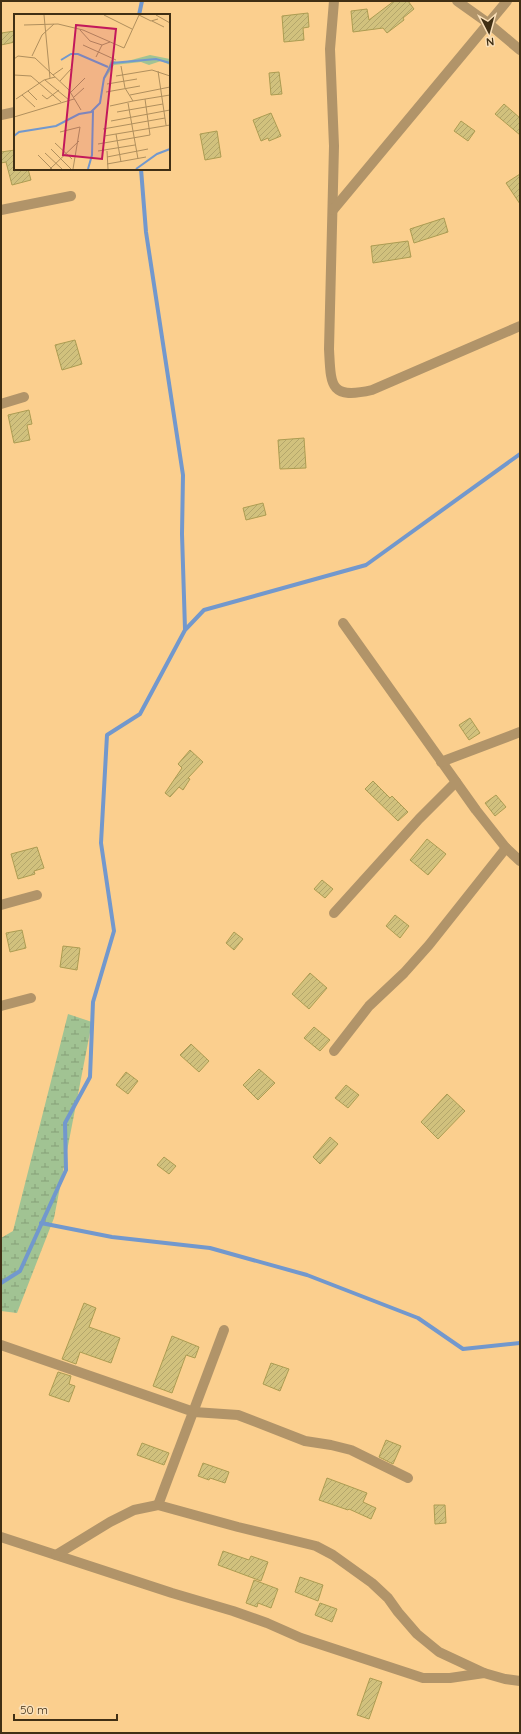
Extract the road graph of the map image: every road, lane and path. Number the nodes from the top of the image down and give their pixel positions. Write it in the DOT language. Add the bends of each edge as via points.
graph roads {
  1 [pos="334,1"];
  2 [pos="457,1"];
  3 [pos="507,1"];
  4 [pos="488,23"];
  5 [pos="520,50"];
  6 [pos="14,112"];
  7 [pos="1,115"];
  8 [pos="70,196"];
  9 [pos="1,210"];
  10 [pos="333,210"];
  11 [pos="520,326"];
  12 [pos="24,397"];
  13 [pos="1,404"];
  14 [pos="343,623"];
  15 [pos="516,733"];
  16 [pos="520,742"];
  17 [pos="441,762"];
  18 [pos="456,782"];
  19 [pos="506,848"];
  20 [pos="520,861"];
  21 [pos="37,895"];
  22 [pos="1,905"];
  23 [pos="334,913"];
  24 [pos="31,998"];
  25 [pos="1,1006"];
  26 [pos="334,1050"];
  27 [pos="224,1330"];
  28 [pos="1,1345"];
  29 [pos="194,1412"];
  30 [pos="408,1478"];
  31 [pos="158,1505"];
  32 [pos="1,1537"];
  33 [pos="56,1555"];
  34 [pos="484,1673"];
  35 [pos="520,1681"];
  1 -- 10 [label="street" via="330,49 334,146"];
  2 -- 4 [label="street"];
  3 -- 4 [label="street"];
  4 -- 5 [label="street"];
  4 -- 10 [label="street"];
  6 -- 7 [label="street"];
  8 -- 9 [label="street"];
  10 -- 11 [label="street" via="329,350 334,387 341,391 357,393 372,390"];
  12 -- 13 [label="street"];
  14 -- 17 [label="street"];
  15 -- 16 [label="street"];
  15 -- 17 [label="street"];
  17 -- 18 [label="street"];
  18 -- 19 [label="street"];
  18 -- 23 [label="street"];
  19 -- 20 [label="street"];
  19 -- 26 [label="street" via="429,945 369,1006"];
  21 -- 22 [label="street"];
  24 -- 25 [label="street"];
  27 -- 29 [label="street"];
  28 -- 29 [label="street"];
  29 -- 30 [label="street" via="238,1415 305,1441 351,1450"];
  29 -- 31 [label="street"];
  31 -- 33 [label="street" via="134,1510"];
  31 -- 34 [label="street" via="316,1546 372,1583 388,1598 417,1634 439,1652"];
  32 -- 33 [label="street"];
  33 -- 34 [label="street" via="233,1611 301,1638 423,1678 450,1678"];
  34 -- 35 [label="street"];
}
